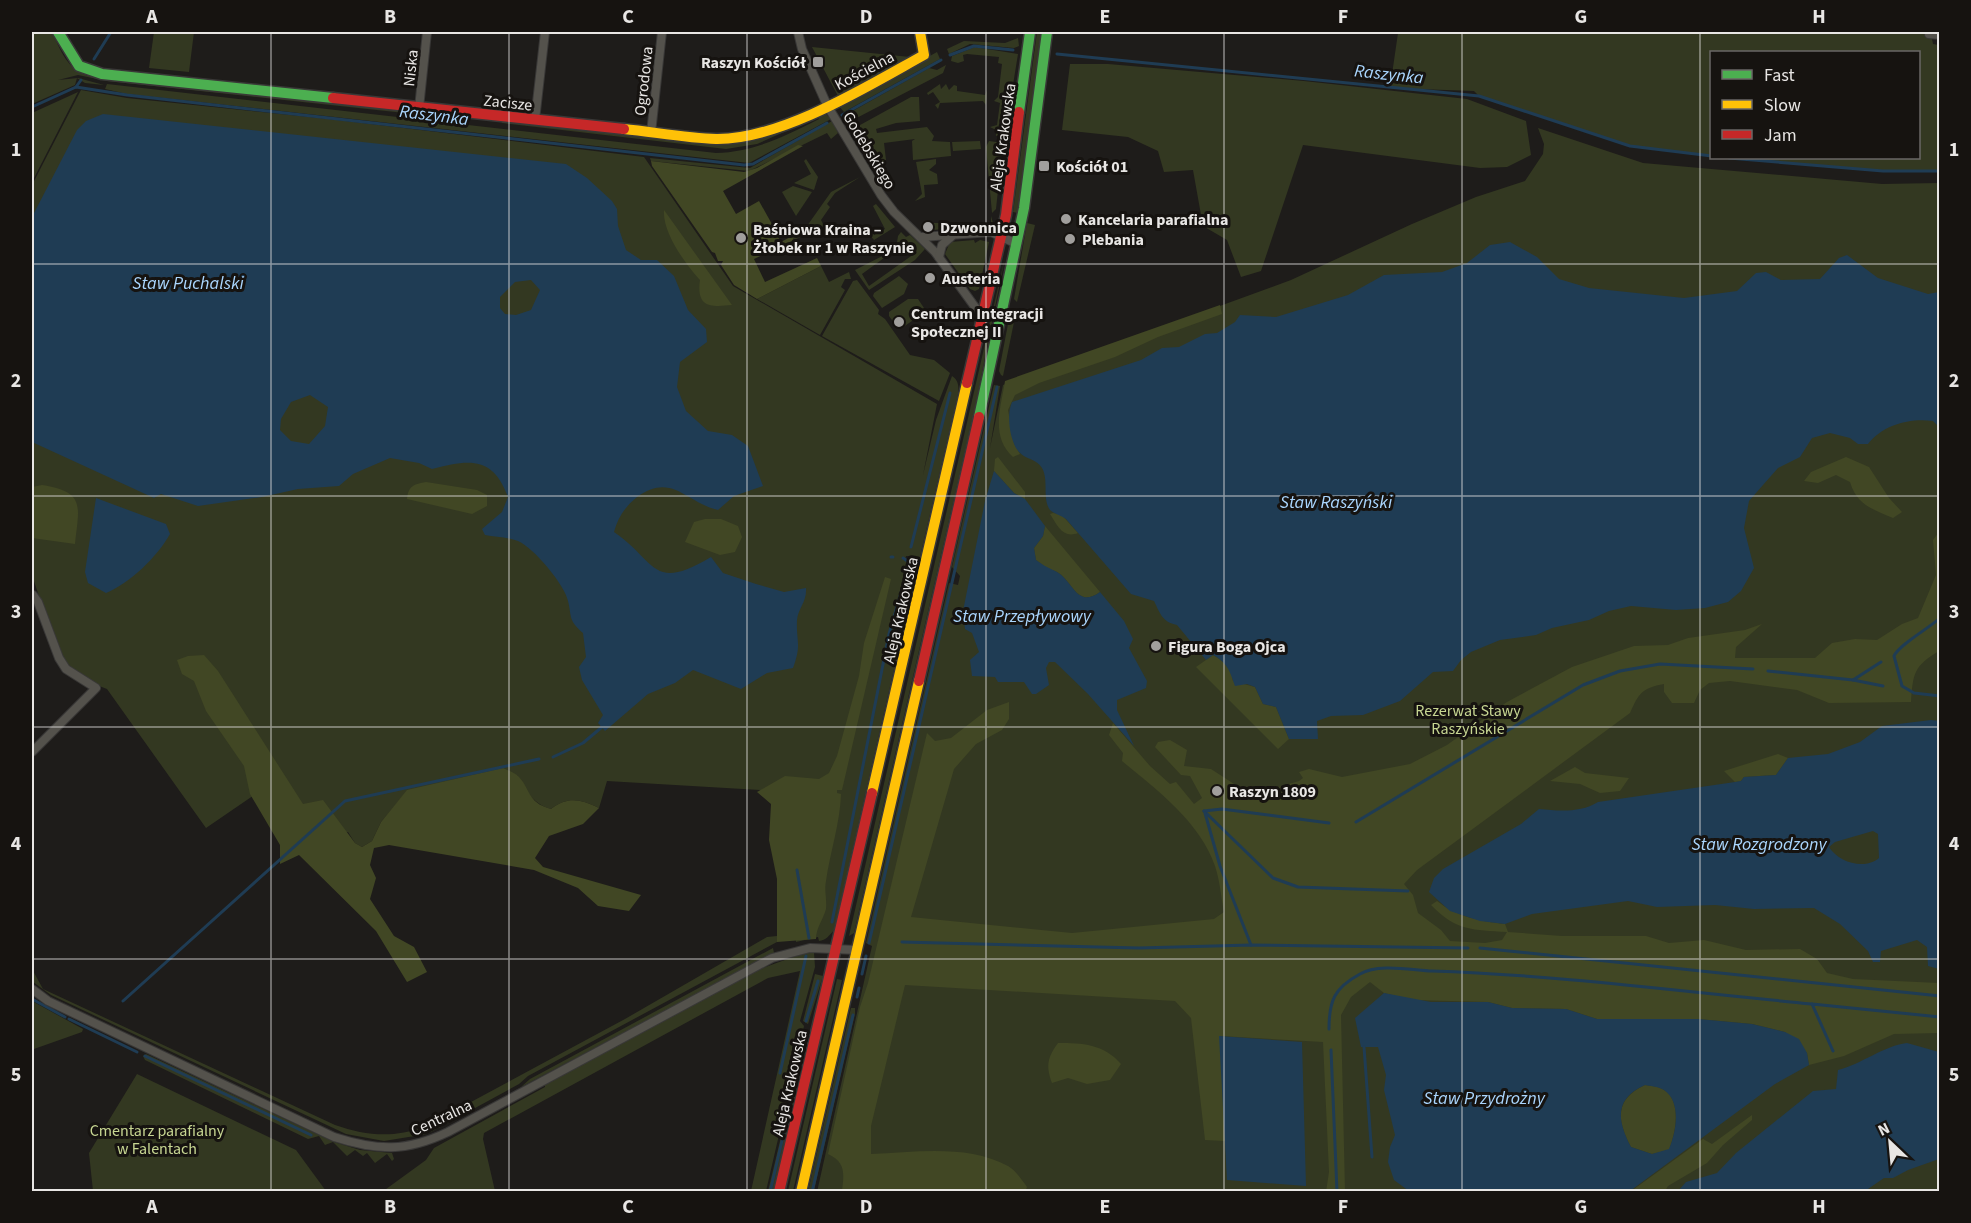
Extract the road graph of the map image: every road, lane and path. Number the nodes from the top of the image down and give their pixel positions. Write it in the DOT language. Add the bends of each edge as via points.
graph roads {
  1 [pos="58,32"];
  2 [pos="427,32"];
  3 [pos="545,32"];
  4 [pos="662,32"];
  5 [pos="798,32"];
  6 [pos="920,32"];
  7 [pos="1030,32"];
  8 [pos="1047,32"];
  9 [pos="1929,34"];
  10 [pos="1940,35"];
  11 [pos="827,105"];
  12 [pos="419,108"];
  13 [pos="535,120"];
  14 [pos="651,133"];
  15 [pos="953,235"];
  16 [pos="1001,236"];
  17 [pos="922,237"];
  18 [pos="1017,244"];
  19 [pos="939,257"];
  20 [pos="983,318"];
  21 [pos="33,595"];
  22 [pos="32,752"];
  23 [pos="837,949"];
  24 [pos="857,950"];
  25 [pos="32,989"];
  26 [pos="779,1191"];
  27 [pos="801,1191"];
  1 -- 12 [label="main road, Zacisze" via="76,63 102,74"];
  2 -- 12 [label="street, Niska"];
  3 -- 13 [label="street"];
  4 -- 14 [label="street, Ogrodowa"];
  5 -- 11 [label="street, Godebskiego"];
  6 -- 11 [label="main road, Kościelna" via="924,55"];
  7 -- 16 [label="main road, Aleja Krakowska"];
  8 -- 18 [label="main road, Aleja Krakowska"];
  9 -- 10 [label="street"];
  11 -- 14 [label="main road, Zacisze" via="737,138"];
  11 -- 17 [label="street, Godebskiego" via="884,199"];
  12 -- 13 [label="main road, Zacisze"];
  13 -- 14 [label="main road, Zacisze"];
  15 -- 16 [label="street" via="991,232"];
  15 -- 17 [label="street"];
  15 -- 19 [label="street" via="943,243"];
  16 -- 18 [label="street"];
  16 -- 20 [label="main road, Aleja Krakowska"];
  17 -- 19 [label="street, Godebskiego"];
  18 -- 24 [label="main road, Aleja Krakowska"];
  19 -- 20 [label="street, Godebskiego"];
  20 -- 23 [label="main road, Aleja Krakowska"];
  21 -- 22 [label="street" via="58,658 66,669 96,688"];
  23 -- 24 [label="street, Centralna"];
  23 -- 25 [label="street, Centralna" via="808,948 772,958 448,1132 420,1144 385,1148 334,1137 56,1005"];
  23 -- 26 [label="main road, Aleja Krakowska"];
  24 -- 27 [label="main road, Aleja Krakowska"];
}
